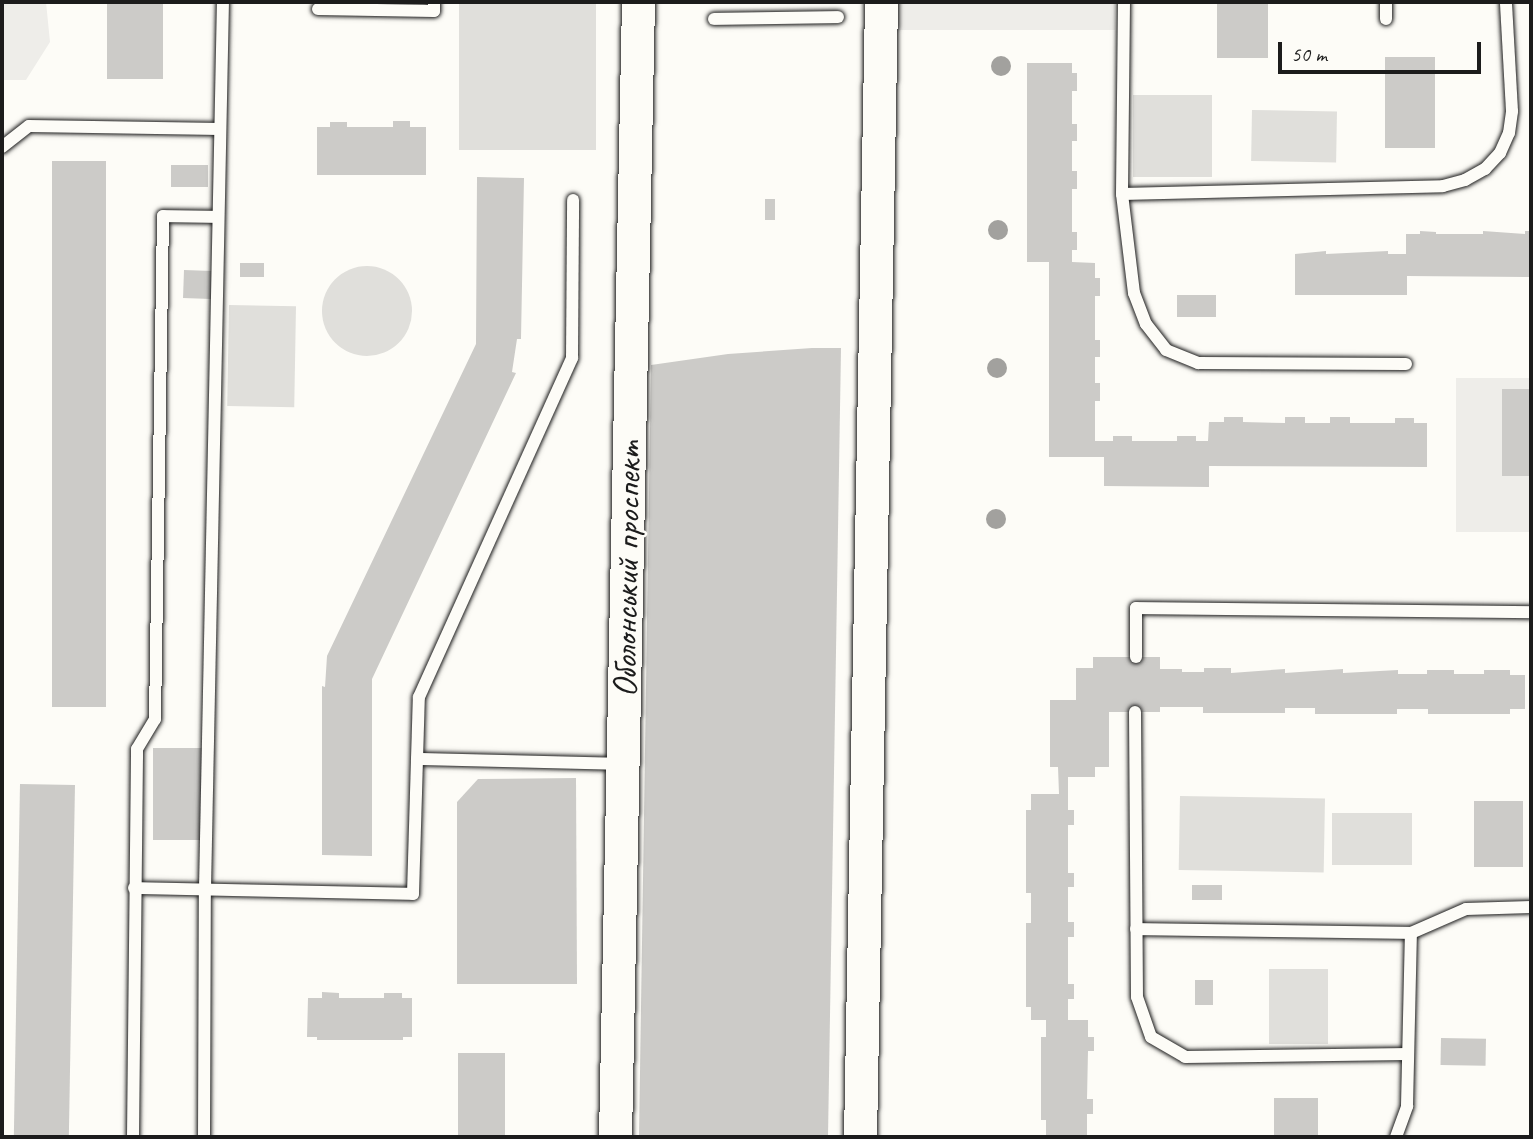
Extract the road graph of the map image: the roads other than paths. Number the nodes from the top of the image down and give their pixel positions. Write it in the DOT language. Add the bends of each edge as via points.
graph roads {
  1 [pos="223,2"];
  2 [pos="434,2"];
  3 [pos="638,2"];
  4 [pos="881,2"];
  5 [pos="1124,2"];
  6 [pos="1386,2"];
  7 [pos="1506,2"];
  8 [pos="318,9"];
  9 [pos="838,17"];
  10 [pos="714,19"];
  11 [pos="1386,19"];
  12 [pos="220,129"];
  13 [pos="2,147"];
  14 [pos="1122,194"];
  15 [pos="573,200"];
  16 [pos="218,217"];
  17 [pos="1406,364"];
  18 [pos="1531,612"];
  19 [pos="1136,657"];
  20 [pos="1135,712"];
  21 [pos="417,759"];
  22 [pos="624,764"];
  23 [pos="134,888"];
  24 [pos="205,889"];
  25 [pos="1531,907"];
  26 [pos="1136,929"];
  27 [pos="1411,933"];
  28 [pos="1408,1054"];
  29 [pos="133,1137"];
  30 [pos="204,1137"];
  31 [pos="615,1137"];
  32 [pos="860,1137"];
  33 [pos="1396,1137"];
  1 -- 12 [label="lane"];
  2 -- 8 [label="lane" via="434,11"];
  3 -- 22 [label="main road, Оболонський проспект"];
  4 -- 32 [label="main road"];
  5 -- 14 [label="lane"];
  6 -- 11 [label="lane"];
  7 -- 14 [label="lane" via="1512,111 1509,133 1500,153 1485,169 1465,180 1443,186"];
  9 -- 10 [label="lane"];
  12 -- 13 [label="lane" via="29,126"];
  12 -- 16 [label="lane"];
  14 -- 17 [label="lane" via="1134,293 1146,324 1166,350 1198,363"];
  15 -- 21 [label="lane" via="572,358 419,697"];
  16 -- 23 [label="lane" via="163,216 155,719 137,749"];
  16 -- 24 [label="lane"];
  18 -- 19 [label="lane" via="1136,608"];
  20 -- 26 [label="lane"];
  21 -- 22 [label="lane"];
  21 -- 24 [label="lane" via="413,894"];
  22 -- 31 [label="main road, Оболонський проспект"];
  23 -- 24 [label="lane"];
  23 -- 29 [label="lane"];
  24 -- 30 [label="lane"];
  25 -- 27 [label="lane" via="1466,909"];
  26 -- 27 [label="lane"];
  26 -- 28 [label="lane" via="1137,997 1152,1037 1185,1057"];
  27 -- 28 [label="lane"];
  28 -- 33 [label="lane" via="1407,1106"];
}
